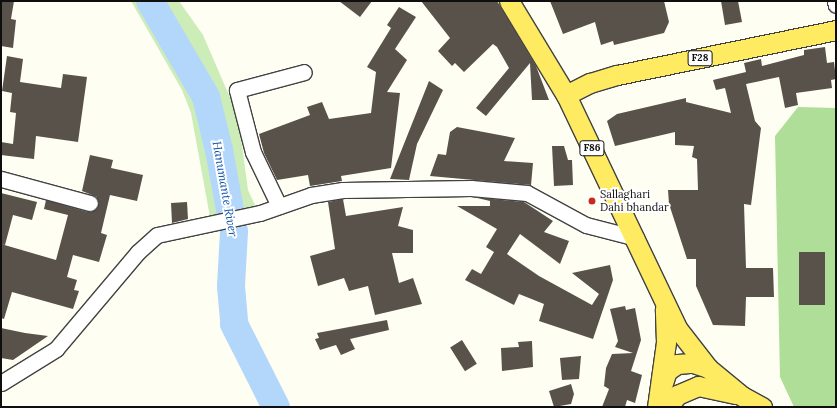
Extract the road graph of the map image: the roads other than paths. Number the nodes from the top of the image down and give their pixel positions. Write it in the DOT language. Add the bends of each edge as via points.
graph roads {
  1 [pos="509,1"];
  2 [pos="835,1"];
  3 [pos="836,5"];
  4 [pos="836,30"];
  5 [pos="304,72"];
  6 [pos="566,95"];
  7 [pos="1,179"];
  8 [pos="90,202"];
  9 [pos="279,206"];
  10 [pos="636,238"];
  11 [pos="665,302"];
  12 [pos="708,368"];
  13 [pos="1,383"];
  14 [pos="742,396"];
  15 [pos="662,401"];
  16 [pos="762,407"];
  1 -- 6 [label="main road, F86"];
  2 -- 3 [label="street"];
  4 -- 6 [label="main road, F28" via="616,75 590,83"];
  5 -- 9 [label="street" via="237,90 253,152"];
  6 -- 10 [label="main road, F86"];
  7 -- 8 [label="street"];
  9 -- 10 [label="street" via="311,195 343,190 471,188 527,193 586,226"];
  9 -- 13 [label="street" via="260,213 157,235 148,242 56,349"];
  10 -- 11 [label="main road, F86"];
  11 -- 12 [label="main road" via="677,328"];
  11 -- 15 [label="main road, F86" via="666,342"];
  12 -- 14 [label="main road"];
  12 -- 15 [label="main road" via="693,363 676,364 667,371"];
  14 -- 15 [label="main road" via="698,386"];
  14 -- 16 [label="main road"];
}
